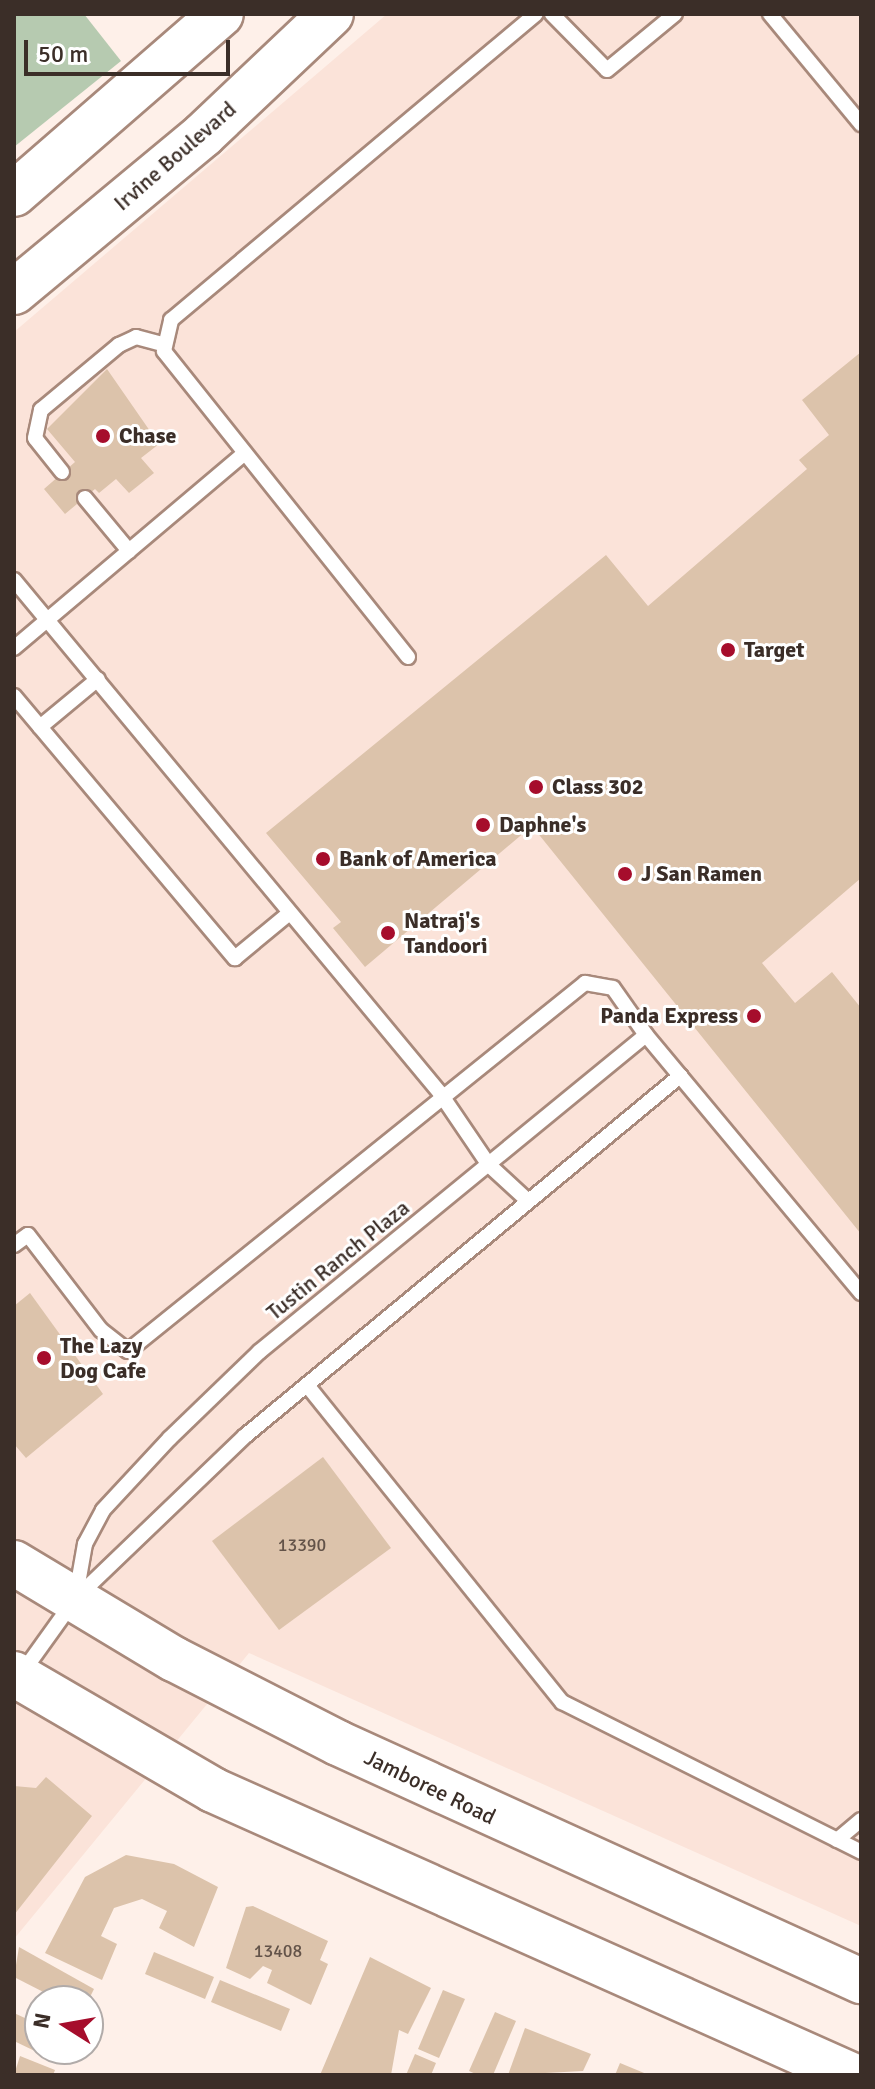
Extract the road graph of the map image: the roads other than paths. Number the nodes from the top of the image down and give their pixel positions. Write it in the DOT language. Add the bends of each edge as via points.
graph roads {
  1 [pos="221,14"];
  2 [pos="331,14"];
  3 [pos="536,14"];
  4 [pos="675,14"];
  5 [pos="770,14"];
  6 [pos="557,16"];
  7 [pos="861,124"];
  8 [pos="14,194"];
  9 [pos="14,292"];
  10 [pos="165,345"];
  11 [pos="245,453"];
  12 [pos="62,472"];
  13 [pos="85,498"];
  14 [pos="129,551"];
  15 [pos="14,580"];
  16 [pos="47,619"];
  17 [pos="14,648"];
  18 [pos="408,657"];
  19 [pos="98,679"];
  20 [pos="14,696"];
  21 [pos="40,727"];
  22 [pos="287,915"];
  23 [pos="646,1035"];
  24 [pos="680,1076"];
  25 [pos="440,1093"];
  26 [pos="489,1165"];
  27 [pos="526,1199"];
  28 [pos="14,1245"];
  29 [pos="861,1293"];
  30 [pos="307,1385"];
  31 [pos="14,1563"];
  32 [pos="75,1599"];
  33 [pos="16,1678"];
  34 [pos="861,1820"];
  35 [pos="837,1840"];
  36 [pos="861,1852"];
  37 [pos="861,1981"];
  38 [pos="851,2075"];
  1 -- 8 [label="main road"];
  2 -- 9 [label="main road, Irvine Boulevard" via="203,135"];
  3 -- 10 [label="lane" via="171,320"];
  4 -- 6 [label="lane" via="607,70"];
  5 -- 7 [label="lane"];
  10 -- 11 [label="lane"];
  10 -- 12 [label="lane" via="136,337 119,345 41,410 35,438"];
  11 -- 14 [label="lane"];
  11 -- 18 [label="lane"];
  13 -- 14 [label="lane"];
  14 -- 16 [label="lane"];
  15 -- 16 [label="lane"];
  16 -- 17 [label="lane"];
  16 -- 19 [label="lane"];
  19 -- 21 [label="lane"];
  19 -- 22 [label="lane"];
  20 -- 21 [label="lane"];
  21 -- 22 [label="lane" via="235,958"];
  22 -- 25 [label="lane"];
  23 -- 24 [label="lane"];
  23 -- 25 [label="lane" via="613,988 585,983"];
  23 -- 26 [label="lane, Tustin Ranch Plaza"];
  24 -- 27 [label="lane, Tustin Ranch Plaza"];
  24 -- 29 [label="lane"];
  25 -- 26 [label="lane"];
  25 -- 28 [label="lane" via="128,1351 101,1330 28,1235"];
  26 -- 27 [label="lane"];
  26 -- 32 [label="lane, Tustin Ranch Plaza" via="259,1352 170,1438 103,1510 85,1544"];
  27 -- 30 [label="lane, Tustin Ranch Plaza"];
  30 -- 32 [label="lane, Tustin Ranch Plaza"];
  30 -- 35 [label="lane" via="562,1702"];
  31 -- 32 [label="main road, Jamboree Road"];
  32 -- 33 [label="lane, Tustin Ranch Plaza"];
  32 -- 37 [label="main road, Jamboree Road" via="174,1659 415,1781"];
  33 -- 38 [label="main road" via="213,1790"];
  34 -- 35 [label="lane"];
  35 -- 36 [label="lane"];
}
